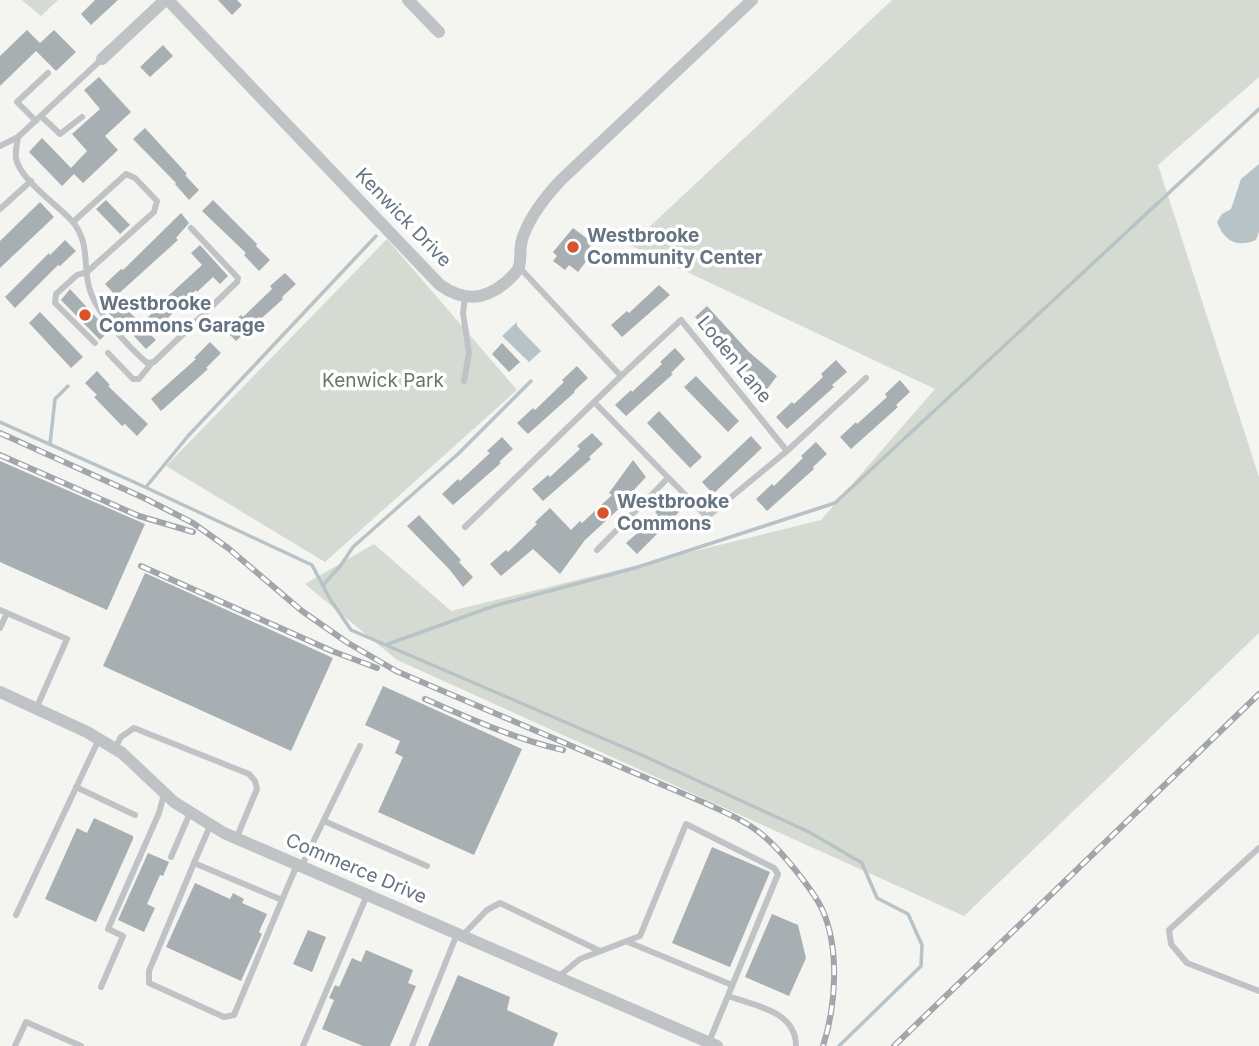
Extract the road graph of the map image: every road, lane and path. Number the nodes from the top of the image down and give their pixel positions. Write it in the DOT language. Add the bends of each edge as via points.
graph roads {
  1 [pos="166,0"];
  2 [pos="408,0"];
  3 [pos="751,0"];
  4 [pos="439,32"];
  5 [pos="102,59"];
  6 [pos="48,73"];
  7 [pos="82,117"];
  8 [pos="38,118"];
  9 [pos="18,137"];
  10 [pos="0,146"];
  11 [pos="31,181"];
  12 [pos="0,209"];
  13 [pos="73,222"];
  14 [pos="191,228"];
  15 [pos="519,267"];
  16 [pos="87,272"];
  17 [pos="465,297"];
  18 [pos="94,343"];
  19 [pos="108,353"];
  20 [pos="151,364"];
  21 [pos="621,376"];
  22 [pos="866,378"];
  23 [pos="464,381"];
  24 [pos="594,402"];
  25 [pos="787,451"];
  26 [pos="668,478"];
  27 [pos="465,527"];
  28 [pos="597,550"];
  29 [pos="4,611"];
  30 [pos="0,628"];
  31 [pos="0,692"];
  32 [pos="36,709"];
  33 [pos="99,738"];
  34 [pos="360,746"];
  35 [pos="115,748"];
  36 [pos="76,787"];
  37 [pos="164,792"];
  38 [pos="190,813"];
  39 [pos="135,815"];
  40 [pos="324,821"];
  41 [pos="210,826"];
  42 [pos="236,839"];
  43 [pos="1259,848"];
  44 [pos="170,857"];
  45 [pos="194,863"];
  46 [pos="299,866"];
  47 [pos="427,866"];
  48 [pos="368,895"];
  49 [pos="282,900"];
  50 [pos="16,915"];
  51 [pos="460,935"];
  52 [pos="628,942"];
  53 [pos="600,951"];
  54 [pos="558,977"];
  55 [pos="732,985"];
  56 [pos="101,987"];
  57 [pos="1259,991"];
  58 [pos="728,996"];
  59 [pos="713,1044"];
  60 [pos="15,1046"];
  61 [pos="81,1046"];
  62 [pos="303,1046"];
  63 [pos="412,1046"];
  64 [pos="796,1046"];
  1 -- 5 [label="street"];
  1 -- 17 [label="street, Kenwick Drive" via="440,285"];
  2 -- 4 [label="street"];
  3 -- 15 [label="street" via="545,197 524,233"];
  5 -- 8 [label="lane"];
  6 -- 8 [label="lane" via="17,102"];
  7 -- 8 [label="lane" via="60,134"];
  8 -- 9 [label="lane"];
  9 -- 10 [label="lane"];
  9 -- 11 [label="lane" via="16,159"];
  11 -- 12 [label="lane"];
  11 -- 13 [label="lane"];
  13 -- 16 [label="lane" via="83,239"];
  13 -- 16 [label="lane" via="126,174 157,201 155,212"];
  14 -- 20 [label="lane" via="237,282"];
  15 -- 17 [label="street" via="494,291"];
  15 -- 21 [label="lane"];
  16 -- 18 [label="lane" via="56,294 55,303"];
  16 -- 20 [label="lane" via="89,288 101,310"];
  17 -- 23 [label="lane" via="469,353"];
  19 -- 20 [label="lane" via="132,379 139,379"];
  21 -- 24 [label="lane, Loden Lane"];
  21 -- 25 [label="lane, Loden Lane" via="681,320"];
  22 -- 25 [label="lane"];
  24 -- 26 [label="lane"];
  24 -- 27 [label="lane, Loden Lane"];
  25 -- 26 [label="lane" via="707,517"];
  26 -- 28 [label="lane"];
  29 -- 30 [label="lane"];
  29 -- 32 [label="lane" via="67,639"];
  31 -- 32 [label="street, Commerce Drive"];
  32 -- 33 [label="street, Commerce Drive"];
  33 -- 35 [label="street, Commerce Drive"];
  33 -- 36 [label="lane"];
  34 -- 40 [label="lane"];
  35 -- 37 [label="street, Commerce Drive"];
  35 -- 42 [label="lane" via="134,728 249,774 257,789"];
  36 -- 39 [label="lane"];
  36 -- 50 [label="lane"];
  37 -- 38 [label="street, Commerce Drive"];
  37 -- 56 [label="lane" via="108,929 123,936"];
  38 -- 41 [label="street, Commerce Drive"];
  38 -- 44 [label="lane"];
  40 -- 46 [label="lane"];
  40 -- 47 [label="lane"];
  41 -- 42 [label="street, Commerce Drive"];
  41 -- 45 [label="lane"];
  42 -- 46 [label="street, Commerce Drive"];
  43 -- 57 [label="lane" via="1169,930 1171,944 1187,963"];
  45 -- 49 [label="lane"];
  45 -- 49 [label="lane" via="149,971 149,984 224,1017 234,1015"];
  46 -- 48 [label="street, Commerce Drive"];
  46 -- 49 [label="lane"];
  48 -- 51 [label="street, Commerce Drive"];
  48 -- 62 [label="lane"];
  51 -- 53 [label="lane" via="500,903"];
  51 -- 54 [label="street, Commerce Drive"];
  51 -- 63 [label="lane"];
  52 -- 53 [label="lane"];
  52 -- 55 [label="lane"];
  52 -- 55 [label="lane" via="640,936 686,824 778,874"];
  53 -- 54 [label="lane" via="580,959"];
  54 -- 59 [label="street, Commerce Drive"];
  55 -- 58 [label="lane"];
  58 -- 59 [label="lane"];
  58 -- 64 [label="lane" via="788,1021"];
  60 -- 61 [label="lane" via="26,1022"];
}
